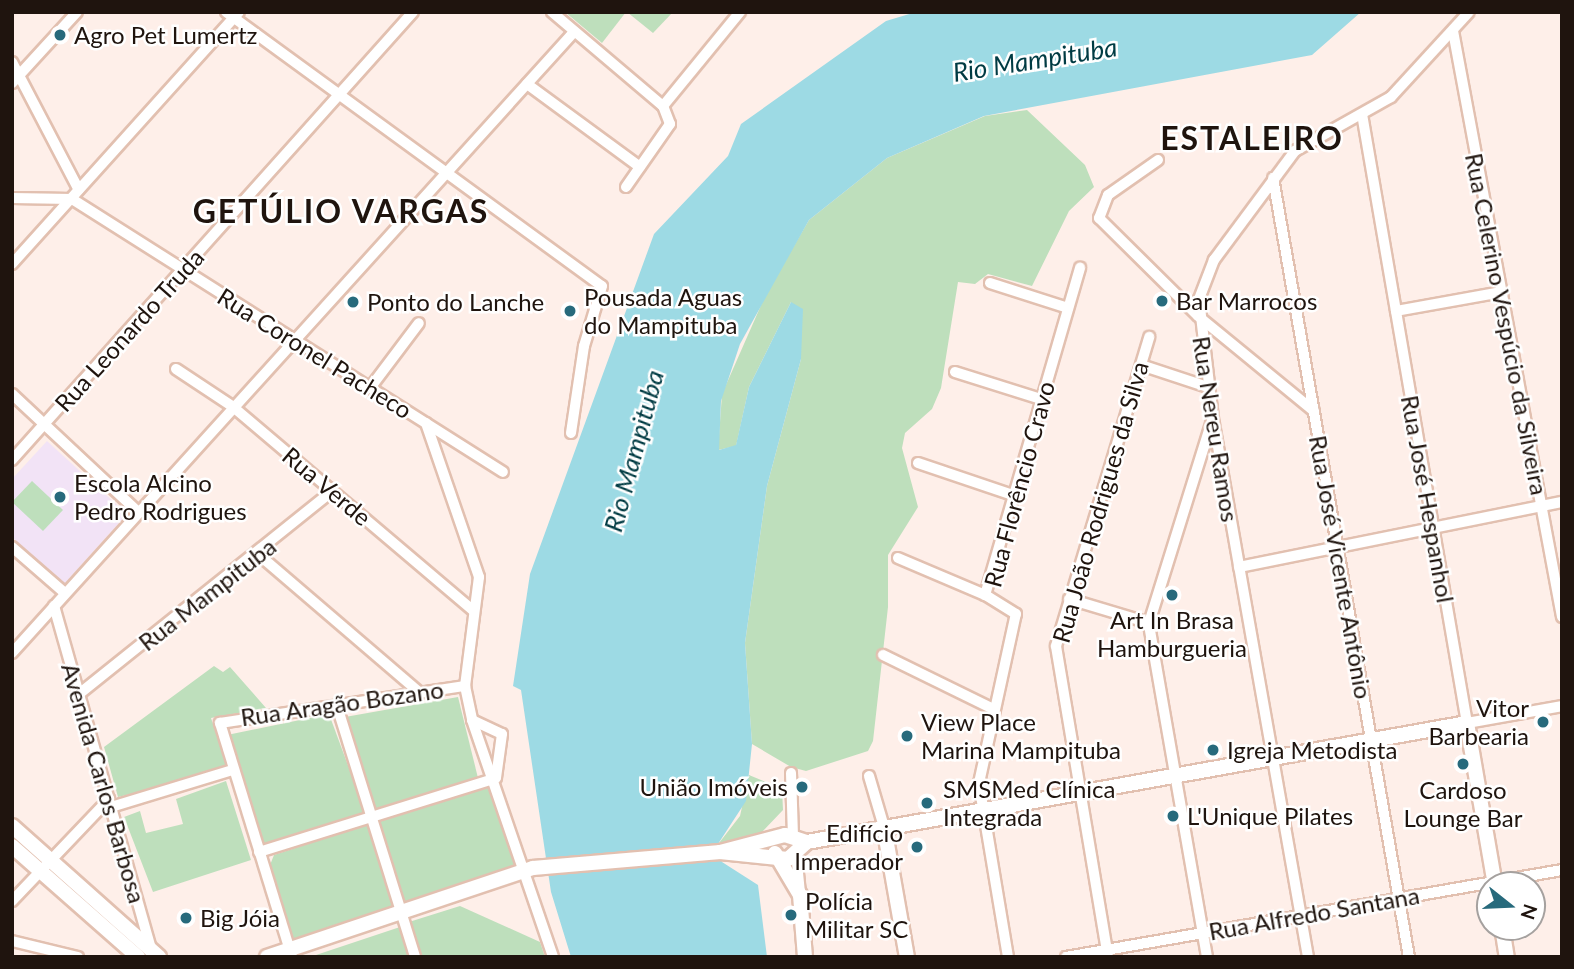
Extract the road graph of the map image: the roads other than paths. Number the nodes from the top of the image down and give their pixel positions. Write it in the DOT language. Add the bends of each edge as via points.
graph roads {
  1 [pos="77,12"];
  2 [pos="413,12"];
  3 [pos="552,12"];
  4 [pos="740,12"];
  5 [pos="1469,12"];
  6 [pos="233,14"];
  7 [pos="1452,31"];
  8 [pos="574,32"];
  9 [pos="12,62"];
  10 [pos="23,72"];
  11 [pos="12,83"];
  12 [pos="527,84"];
  13 [pos="340,94"];
  14 [pos="663,106"];
  15 [pos="1362,114"];
  16 [pos="1158,160"];
  17 [pos="640,167"];
  18 [pos="447,171"];
  19 [pos="1273,178"];
  20 [pos="626,187"];
  21 [pos="76,194"];
  22 [pos="12,198"];
  23 [pos="12,264"];
  24 [pos="1080,268"];
  25 [pos="184,270"];
  26 [pos="990,283"];
  27 [pos="1502,292"];
  28 [pos="1068,308"];
  29 [pos="1396,311"];
  30 [pos="1198,316"];
  31 [pos="419,323"];
  32 [pos="1149,337"];
  33 [pos="293,339"];
  34 [pos="1141,365"];
  35 [pos="176,369"];
  36 [pos="955,372"];
  37 [pos="1208,387"];
  38 [pos="370,388"];
  39 [pos="12,394"];
  40 [pos="1041,399"];
  41 [pos="232,406"];
  42 [pos="1314,411"];
  43 [pos="1213,418"];
  44 [pos="426,423"];
  45 [pos="44,424"];
  46 [pos="571,433"];
  47 [pos="12,460"];
  48 [pos="918,463"];
  49 [pos="503,472"];
  50 [pos="332,491"];
  51 [pos="1013,495"];
  52 [pos="1562,502"];
  53 [pos="1541,506"];
  54 [pos="138,512"];
  55 [pos="1433,528"];
  56 [pos="12,547"];
  57 [pos="1337,547"];
  58 [pos="258,554"];
  59 [pos="898,558"];
  60 [pos="1239,567"];
  61 [pos="65,593"];
  62 [pos="985,595"];
  63 [pos="1069,599"];
  64 [pos="54,606"];
  65 [pos="474,611"];
  66 [pos="1562,617"];
  67 [pos="1149,623"];
  68 [pos="12,653"];
  69 [pos="883,654"];
  70 [pos="466,686"];
  71 [pos="419,692"];
  72 [pos="79,694"];
  73 [pos="337,706"];
  74 [pos="1562,706"];
  75 [pos="993,709"];
  76 [pos="472,720"];
  77 [pos="1466,723"];
  78 [pos="1371,740"];
  79 [pos="1273,758"];
  80 [pos="233,770"];
  81 [pos="791,773"];
  82 [pos="1175,775"];
  83 [pos="869,776"];
  84 [pos="496,778"];
  85 [pos="1079,792"];
  86 [pos="110,803"];
  87 [pos="982,809"];
  88 [pos="371,815"];
  89 [pos="12,826"];
  90 [pos="884,827"];
  91 [pos="793,838"];
  92 [pos="12,846"];
  93 [pos="259,852"];
  94 [pos="720,852"];
  95 [pos="796,853"];
  96 [pos="776,855"];
  97 [pos="50,859"];
  98 [pos="39,871"];
  99 [pos="524,871"];
  100 [pos="1492,871"];
  101 [pos="1476,886"];
  102 [pos="800,895"];
  103 [pos="1398,898"];
  104 [pos="12,901"];
  105 [pos="79,905"];
  106 [pos="401,912"];
  107 [pos="1301,915"];
  108 [pos="1203,933"];
  109 [pos="12,941"];
  110 [pos="291,953"];
  111 [pos="1107,953"];
  112 [pos="152,954"];
  113 [pos="78,957"];
  114 [pos="138,957"];
  115 [pos="267,957"];
  116 [pos="415,957"];
  117 [pos="553,957"];
  118 [pos="805,957"];
  119 [pos="907,957"];
  120 [pos="1008,957"];
  121 [pos="1066,957"];
  122 [pos="1207,957"];
  123 [pos="1308,957"];
  124 [pos="1409,957"];
  1 -- 10 [label="street"];
  2 -- 13 [label="street, Rua Leonardo Truda"];
  3 -- 8 [label="street"];
  4 -- 14 [label="street"];
  5 -- 7 [label="street, Rua Nereu Ramos"];
  6 -- 13 [label="street"];
  6 -- 21 [label="street"];
  7 -- 15 [label="street, Rua Nereu Ramos" via="1403,87"];
  7 -- 27 [label="street, Rua Celerino Vespúcio da Silveira"];
  8 -- 12 [label="street"];
  8 -- 14 [label="street"];
  9 -- 10 [label="street"];
  10 -- 11 [label="street"];
  10 -- 21 [label="street"];
  12 -- 17 [label="street"];
  12 -- 18 [label="street"];
  13 -- 18 [label="street"];
  13 -- 25 [label="street, Rua Leonardo Truda"];
  14 -- 17 [label="street" via="670,124"];
  15 -- 19 [label="street, Rua Nereu Ramos" via="1303,145"];
  15 -- 29 [label="street, Rua José Hespanhol"];
  16 -- 30 [label="street" via="1108,195 1097,212"];
  17 -- 20 [label="street"];
  18 -- 33 [label="street"];
  18 -- 46 [label="street" via="602,286 584,346"];
  19 -- 30 [label="street, Rua Nereu Ramos" via="1208,271"];
  19 -- 42 [label="street, Rua José Vicente Antônio"];
  21 -- 22 [label="street"];
  21 -- 23 [label="street"];
  21 -- 25 [label="street, Rua Coronel Pacheco"];
  24 -- 28 [label="street, Rua Florêncio Cravo"];
  25 -- 33 [label="street, Rua Coronel Pacheco"];
  25 -- 45 [label="street, Rua Leonardo Truda"];
  26 -- 28 [label="street"];
  27 -- 29 [label="street"];
  27 -- 53 [label="street, Rua Celerino Vespúcio da Silveira"];
  28 -- 40 [label="street, Rua Florêncio Cravo"];
  29 -- 55 [label="street, Rua José Hespanhol"];
  30 -- 37 [label="street, Rua Nereu Ramos"];
  30 -- 42 [label="street"];
  31 -- 38 [label="street"];
  32 -- 34 [label="street, Rua João Rodrigues da Silva"];
  33 -- 38 [label="street, Rua Coronel Pacheco"];
  33 -- 41 [label="street"];
  34 -- 37 [label="street"];
  34 -- 63 [label="street, Rua João Rodrigues da Silva"];
  35 -- 41 [label="street, Rua Verde"];
  36 -- 40 [label="street"];
  37 -- 43 [label="street, Rua Nereu Ramos"];
  38 -- 44 [label="street, Rua Coronel Pacheco"];
  39 -- 45 [label="street"];
  40 -- 51 [label="street, Rua Florêncio Cravo"];
  41 -- 50 [label="street, Rua Verde"];
  41 -- 54 [label="street"];
  42 -- 57 [label="street, Rua José Vicente Antônio"];
  43 -- 60 [label="street, Rua Nereu Ramos"];
  43 -- 67 [label="street"];
  44 -- 49 [label="street, Rua Coronel Pacheco"];
  44 -- 65 [label="street" via="477,564"];
  45 -- 47 [label="street, Rua Leonardo Truda"];
  45 -- 54 [label="street"];
  48 -- 51 [label="street"];
  50 -- 58 [label="street, Rua Mampituba"];
  50 -- 65 [label="street, Rua Verde"];
  51 -- 62 [label="street, Rua Florêncio Cravo"];
  52 -- 53 [label="street"];
  53 -- 55 [label="street"];
  53 -- 66 [label="street, Rua Celerino Vespúcio da Silveira"];
  54 -- 61 [label="street"];
  55 -- 57 [label="street"];
  55 -- 77 [label="street, Rua José Hespanhol"];
  56 -- 61 [label="street"];
  57 -- 60 [label="street"];
  57 -- 78 [label="street, Rua José Vicente Antônio"];
  58 -- 71 [label="street"];
  58 -- 72 [label="street, Rua Mampituba"];
  59 -- 62 [label="street"];
  60 -- 79 [label="street, Rua Nereu Ramos"];
  61 -- 64 [label="street"];
  62 -- 75 [label="street, Rua Florêncio Cravo" via="1016,614"];
  63 -- 67 [label="street"];
  63 -- 85 [label="street, Rua João Rodrigues da Silva" via="1055,655"];
  64 -- 68 [label="street"];
  64 -- 72 [label="street, Avenida Carlos Barbosa"];
  65 -- 70 [label="street"];
  67 -- 82 [label="street"];
  69 -- 75 [label="street"];
  70 -- 71 [label="street, Rua Aragão Bozano"];
  70 -- 76 [label="street"];
  71 -- 73 [label="street, Rua Aragão Bozano"];
  72 -- 86 [label="street, Avenida Carlos Barbosa"];
  73 -- 80 [label="street, Rua Aragão Bozano" via="220,723"];
  73 -- 88 [label="street"];
  74 -- 77 [label="street"];
  75 -- 87 [label="street, Rua Florêncio Cravo" via="979,774"];
  76 -- 84 [label="street" via="483,761"];
  76 -- 84 [label="street" via="502,732"];
  77 -- 78 [label="main road"];
  77 -- 100 [label="main road, Rua José Hespanhol"];
  78 -- 79 [label="main road"];
  78 -- 103 [label="street, Rua José Vicente Antônio"];
  79 -- 82 [label="main road"];
  79 -- 107 [label="street, Rua Nereu Ramos"];
  80 -- 86 [label="street"];
  80 -- 93 [label="street"];
  81 -- 91 [label="street"];
  82 -- 85 [label="main road"];
  82 -- 108 [label="street"];
  83 -- 90 [label="street"];
  84 -- 88 [label="street"];
  84 -- 99 [label="street"];
  85 -- 87 [label="main road"];
  85 -- 111 [label="street, Rua João Rodrigues da Silva"];
  86 -- 97 [label="street"];
  86 -- 112 [label="street, Avenida Carlos Barbosa"];
  87 -- 90 [label="main road"];
  87 -- 120 [label="street, Rua Florêncio Cravo"];
  88 -- 93 [label="street"];
  88 -- 106 [label="street"];
  89 -- 97 [label="main road"];
  90 -- 91 [label="main road"];
  90 -- 119 [label="main road"];
  91 -- 94 [label="main road"];
  91 -- 95 [label="main road"];
  91 -- 96 [label="main road"];
  92 -- 98 [label="main road"];
  93 -- 110 [label="street"];
  94 -- 96 [label="main road"];
  94 -- 99 [label="main road"];
  95 -- 96 [label="main road"];
  95 -- 102 [label="street"];
  96 -- 102 [label="main road"];
  97 -- 98 [label="street"];
  97 -- 112 [label="main road"];
  98 -- 104 [label="street"];
  98 -- 105 [label="main road"];
  99 -- 106 [label="main road"];
  99 -- 117 [label="street"];
  101 -- 103 [label="street, Rua Alfredo Santana"];
  102 -- 118 [label="main road"];
  103 -- 107 [label="street, Rua Alfredo Santana"];
  103 -- 124 [label="street, Rua José Vicente Antônio"];
  105 -- 112 [label="main road"];
  105 -- 114 [label="main road"];
  106 -- 110 [label="main road"];
  106 -- 116 [label="street"];
  107 -- 108 [label="street, Rua Alfredo Santana"];
  107 -- 123 [label="street, Rua Nereu Ramos"];
  108 -- 111 [label="street, Rua Alfredo Santana"];
  108 -- 122 [label="street"];
  109 -- 113 [label="street"];
  110 -- 115 [label="main road"];
  111 -- 121 [label="street, Rua Alfredo Santana"];
}
